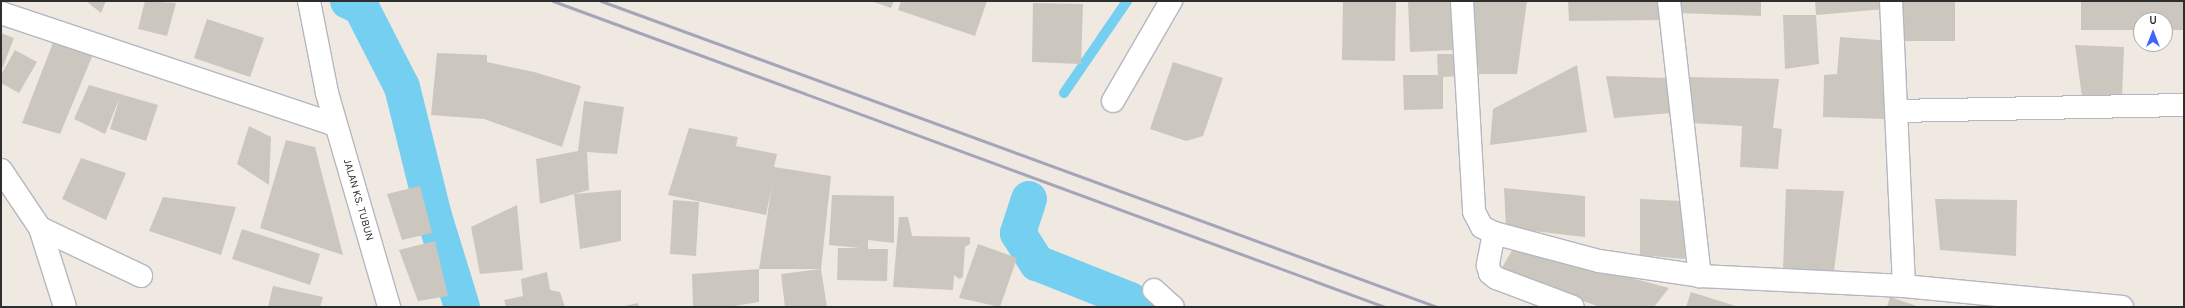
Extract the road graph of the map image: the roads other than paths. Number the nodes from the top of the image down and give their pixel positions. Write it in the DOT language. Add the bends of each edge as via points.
graph roads {
  1 [pos="309,1"];
  2 [pos="1170,1"];
  3 [pos="1462,1"];
  4 [pos="1669,1"];
  5 [pos="1891,1"];
  6 [pos="1,14"];
  7 [pos="1113,101"];
  8 [pos="2184,105"];
  9 [pos="1897,111"];
  10 [pos="336,125"];
  11 [pos="1,170"];
  12 [pos="40,228"];
  13 [pos="1494,233"];
  14 [pos="141,276"];
  15 [pos="1700,276"];
  16 [pos="1904,286"];
  17 [pos="1154,290"];
  18 [pos="65,307"];
  19 [pos="389,307"];
  20 [pos="1173,307"];
  21 [pos="1573,307"];
  22 [pos="2122,307"];
  1 -- 10 [label="street, JALAN KS. TUBUN"];
  2 -- 7 [label="street"];
  3 -- 13 [label="street" via="1474,212 1482,227"];
  4 -- 15 [label="street"];
  5 -- 9 [label="street"];
  6 -- 10 [label="street"];
  8 -- 9 [label="street"];
  9 -- 16 [label="street"];
  10 -- 19 [label="street, JALAN KS. TUBUN"];
  11 -- 12 [label="street"];
  12 -- 14 [label="street"];
  12 -- 18 [label="street"];
  13 -- 15 [label="street" via="1599,261"];
  13 -- 21 [label="street" via="1488,265 1493,276"];
  15 -- 16 [label="street"];
  16 -- 22 [label="street"];
  17 -- 20 [label="street"];
}
